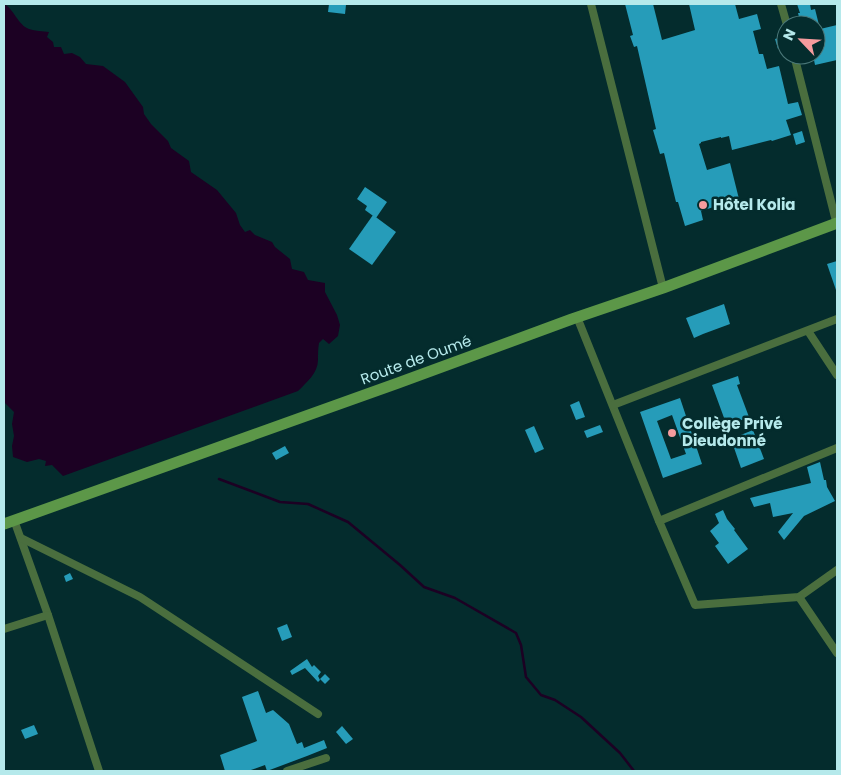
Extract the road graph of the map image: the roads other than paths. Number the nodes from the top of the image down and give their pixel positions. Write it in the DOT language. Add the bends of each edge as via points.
graph roads {
  1 [pos="591,4"];
  2 [pos="797,65"];
  3 [pos="837,223"];
  4 [pos="663,288"];
  5 [pos="578,317"];
  6 [pos="837,319"];
  7 [pos="808,330"];
  8 [pos="837,375"];
  9 [pos="613,405"];
  10 [pos="837,448"];
  11 [pos="659,521"];
  12 [pos="9,522"];
  13 [pos="21,538"];
  14 [pos="837,570"];
  15 [pos="799,596"];
  16 [pos="48,615"];
  17 [pos="4,629"];
  18 [pos="837,653"];
  19 [pos="318,714"];
  20 [pos="326,758"];
  21 [pos="99,771"];
  22 [pos="287,771"];
  1 -- 4 [label="street"];
  2 -- 3 [label="street"];
  3 -- 4 [label="main road, Route de Oumé"];
  4 -- 5 [label="main road, Route de Oumé"];
  5 -- 9 [label="street"];
  5 -- 12 [label="main road, Route de Oumé"];
  6 -- 7 [label="street"];
  7 -- 8 [label="street"];
  7 -- 9 [label="street"];
  9 -- 11 [label="street"];
  10 -- 11 [label="street"];
  11 -- 15 [label="street" via="695,605"];
  12 -- 13 [label="street"];
  13 -- 16 [label="street"];
  13 -- 19 [label="street" via="140,597"];
  14 -- 15 [label="street"];
  15 -- 18 [label="street"];
  16 -- 17 [label="street"];
  16 -- 21 [label="street"];
  20 -- 22 [label="street"];
}
